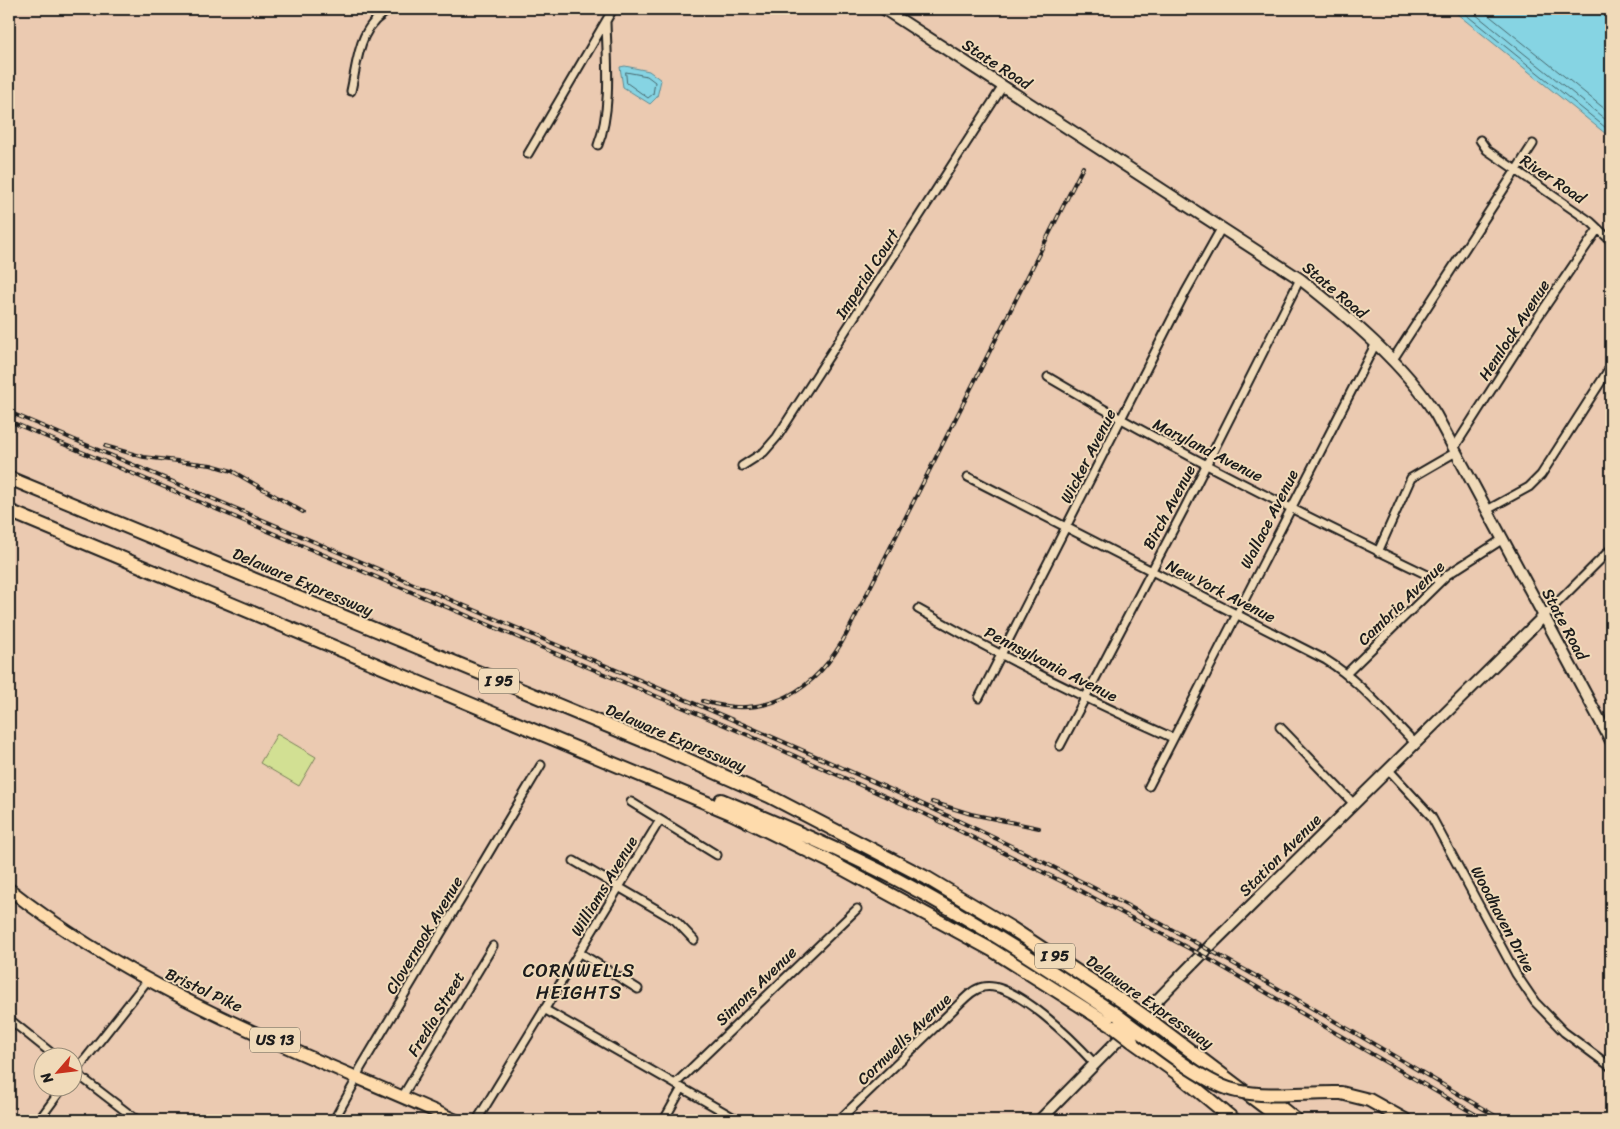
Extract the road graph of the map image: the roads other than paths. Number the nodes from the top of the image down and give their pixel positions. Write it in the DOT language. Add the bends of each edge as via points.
graph roads {
  1 [pos="392,9"];
  2 [pos="613,9"];
  3 [pos="884,9"];
  4 [pos="606,21"];
  5 [pos="1004,86"];
  6 [pos="351,91"];
  7 [pos="1480,140"];
  8 [pos="1533,144"];
  9 [pos="598,145"];
  10 [pos="528,154"];
  11 [pos="1515,171"];
  12 [pos="1222,227"];
  13 [pos="1598,229"];
  14 [pos="1611,241"];
  15 [pos="1300,279"];
  16 [pos="1375,345"];
  17 [pos="1392,361"];
  18 [pos="1611,366"];
  19 [pos="1048,377"];
  20 [pos="1121,420"];
  21 [pos="1455,450"];
  22 [pos="1206,465"];
  23 [pos="742,466"];
  24 [pos="9,478"];
  25 [pos="968,478"];
  26 [pos="1291,508"];
  27 [pos="1488,510"];
  28 [pos="9,511"];
  29 [pos="1067,528"];
  30 [pos="1503,539"];
  31 [pos="1611,549"];
  32 [pos="1378,552"];
  33 [pos="1151,571"];
  34 [pos="1440,581"];
  35 [pos="918,610"];
  36 [pos="1236,613"];
  37 [pos="1544,616"];
  38 [pos="1002,657"];
  39 [pos="1346,674"];
  40 [pos="979,698"];
  41 [pos="1086,699"];
  42 [pos="1280,727"];
  43 [pos="1173,738"];
  44 [pos="1611,741"];
  45 [pos="1415,743"];
  46 [pos="1060,746"];
  47 [pos="541,765"];
  48 [pos="1388,769"];
  49 [pos="1149,786"];
  50 [pos="631,802"];
  51 [pos="1353,803"];
  52 [pos="660,820"];
  53 [pos="717,855"];
  54 [pos="574,861"];
  55 [pos="620,886"];
  56 [pos="9,890"];
  57 [pos="857,909"];
  58 [pos="694,940"];
  59 [pos="493,946"];
  60 [pos="580,953"];
  61 [pos="148,981"];
  62 [pos="638,989"];
  63 [pos="544,1009"];
  64 [pos="9,1019"];
  65 [pos="1116,1021"];
  66 [pos="43,1046"];
  67 [pos="82,1062"];
  68 [pos="1095,1064"];
  69 [pos="1611,1067"];
  70 [pos="1216,1068"];
  71 [pos="357,1077"];
  72 [pos="82,1080"];
  73 [pos="675,1084"];
  74 [pos="682,1088"];
  75 [pos="57,1096"];
  76 [pos="402,1097"];
  77 [pos="39,1120"];
  78 [pos="137,1120"];
  79 [pos="334,1120"];
  80 [pos="455,1120"];
  81 [pos="477,1120"];
  82 [pos="664,1120"];
  83 [pos="738,1120"];
  84 [pos="839,1120"];
  85 [pos="1040,1120"];
  86 [pos="1234,1120"];
  87 [pos="1282,1120"];
  88 [pos="1296,1120"];
  89 [pos="1405,1120"];
  1 -- 6 [label="street" via="375,21 361,42"];
  2 -- 4 [label="street"];
  3 -- 5 [label="main road, State Road"];
  4 -- 9 [label="street" via="606,109"];
  4 -- 10 [label="street"];
  5 -- 12 [label="main road, State Road"];
  5 -- 23 [label="street, Imperial Court" via="777,437 764,452"];
  7 -- 11 [label="street, River Road" via="1487,150"];
  8 -- 11 [label="street"];
  11 -- 13 [label="street, River Road"];
  11 -- 17 [label="street"];
  12 -- 15 [label="main road, State Road"];
  12 -- 20 [label="street, Wicker Avenue"];
  13 -- 14 [label="street, River Road"];
  13 -- 21 [label="street, Hemlock Avenue" via="1536,320"];
  15 -- 16 [label="main road, State Road"];
  15 -- 22 [label="street, Birch Avenue"];
  16 -- 17 [label="main road, State Road"];
  16 -- 26 [label="street, Wallace Avenue"];
  17 -- 21 [label="main road, State Road" via="1428,402"];
  18 -- 27 [label="street" via="1541,475 1529,487"];
  19 -- 20 [label="street, Maryland Avenue"];
  20 -- 22 [label="street, Maryland Avenue"];
  20 -- 29 [label="street, Wicker Avenue"];
  21 -- 27 [label="main road, State Road"];
  21 -- 32 [label="street, Hemlock Avenue" via="1411,478"];
  22 -- 26 [label="street, Maryland Avenue"];
  22 -- 33 [label="street, Birch Avenue"];
  24 -- 70 [label="highway, Delaware Expressway / I 95, bridge" via="769,796 927,878 1035,943"];
  25 -- 29 [label="street, New York Avenue"];
  26 -- 32 [label="street, Maryland Avenue"];
  26 -- 36 [label="street, Wallace Avenue"];
  27 -- 30 [label="main road, State Road"];
  28 -- 65 [label="highway, I 95" via="541,733 590,745 857,859 991,933"];
  29 -- 33 [label="street, New York Avenue"];
  29 -- 38 [label="street, Wicker Avenue"];
  30 -- 34 [label="street, Cambria Avenue"];
  30 -- 37 [label="main road, State Road"];
  31 -- 37 [label="street"];
  32 -- 34 [label="street, Maryland Avenue"];
  33 -- 36 [label="street, New York Avenue"];
  33 -- 41 [label="street, Birch Avenue"];
  34 -- 39 [label="street, Cambria Avenue"];
  35 -- 38 [label="street, Pennsylvania Avenue"];
  36 -- 39 [label="street, New York Avenue" via="1326,660"];
  36 -- 43 [label="street, Wallace Avenue"];
  37 -- 44 [label="main road, State Road"];
  37 -- 45 [label="main road, Station Avenue"];
  38 -- 40 [label="street, Wicker Avenue"];
  38 -- 41 [label="street, Pennsylvania Avenue"];
  39 -- 45 [label="street, New York Avenue"];
  41 -- 43 [label="street, Pennsylvania Avenue"];
  41 -- 46 [label="street, Birch Avenue"];
  42 -- 51 [label="street"];
  43 -- 49 [label="street, Wallace Avenue"];
  45 -- 48 [label="main road, Station Avenue"];
  47 -- 71 [label="street, Clovernook Avenue"];
  48 -- 51 [label="main road, Station Avenue"];
  48 -- 69 [label="street, Woodhaven Drive" via="1417,798 1434,822 1516,974 1535,1002 1570,1037"];
  50 -- 52 [label="street"];
  51 -- 68 [label="main road, Station Avenue"];
  52 -- 53 [label="street"];
  52 -- 55 [label="street, Williams Avenue"];
  54 -- 55 [label="street"];
  55 -- 58 [label="street" via="676,920"];
  55 -- 60 [label="street, Williams Avenue"];
  56 -- 61 [label="main road, Bristol Pike / US 13" via="74,937"];
  57 -- 73 [label="street, Simons Avenue"];
  59 -- 76 [label="street, Fredia Street"];
  60 -- 62 [label="street"];
  60 -- 63 [label="street, Williams Avenue"];
  61 -- 67 [label="street"];
  61 -- 71 [label="main road, Bristol Pike / US 13"];
  63 -- 73 [label="street"];
  63 -- 81 [label="street, Williams Avenue"];
  64 -- 66 [label="street"];
  65 -- 86 [label="highway, bridge" via="1132,1041"];
  65 -- 89 [label="highway, bridge" via="1227,1089 1253,1093 1341,1094 1369,1100"];
  68 -- 84 [label="street, Cornwells Avenue" via="1038,1012 1006,990 985,986 973,992"];
  68 -- 85 [label="main road, Station Avenue"];
  70 -- 87 [label="highway, Delaware Expressway / I 95"];
  70 -- 88 [label="highway" via="1260,1092"];
  71 -- 76 [label="main road, Bristol Pike / US 13"];
  71 -- 79 [label="street, Clovernook Avenue"];
  72 -- 78 [label="street"];
  73 -- 74 [label="street"];
  74 -- 82 [label="street"];
  74 -- 83 [label="street"];
  75 -- 77 [label="street"];
  76 -- 80 [label="main road, Bristol Pike / US 13"];
}
